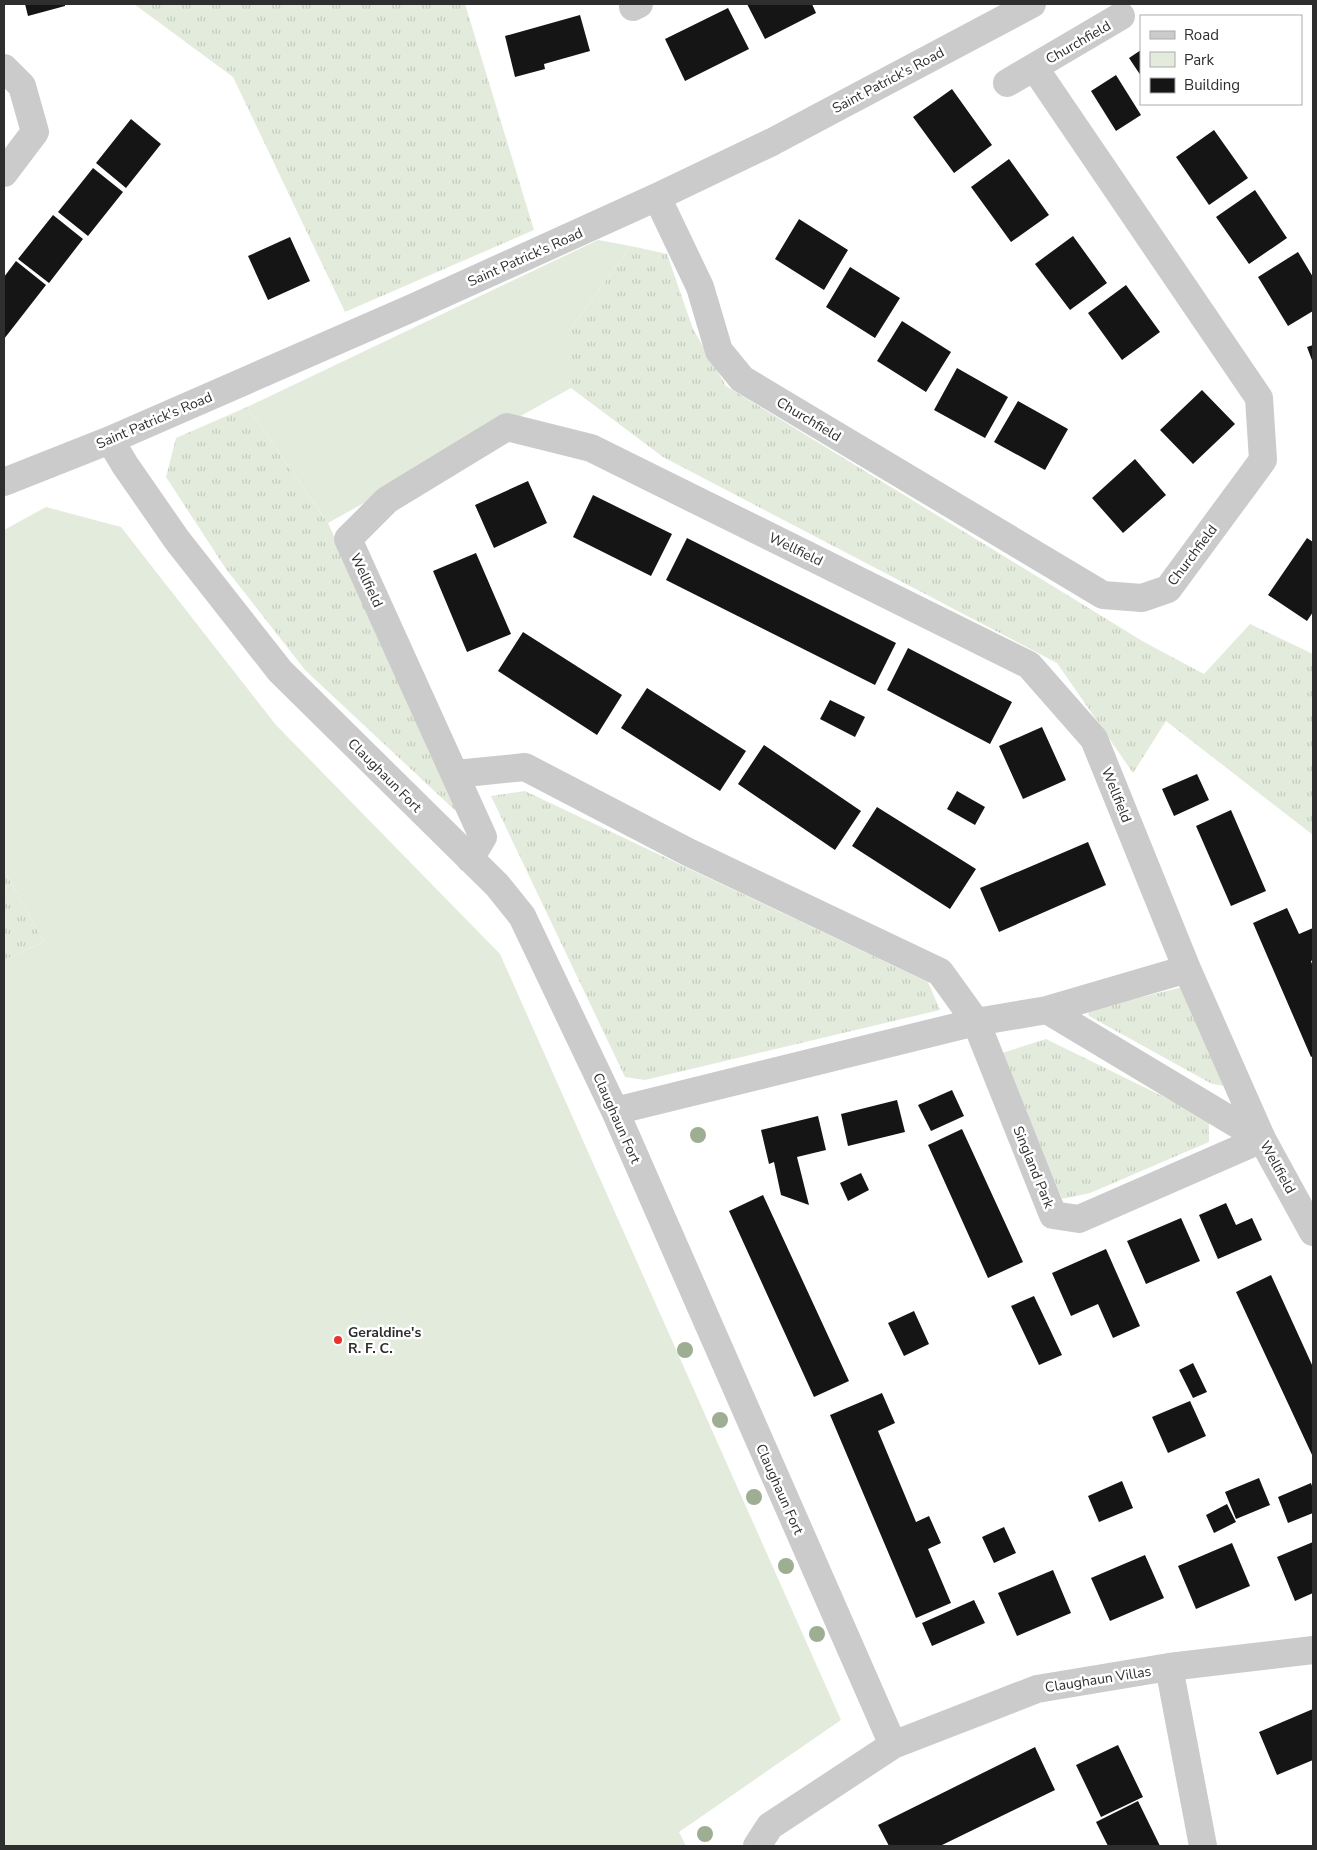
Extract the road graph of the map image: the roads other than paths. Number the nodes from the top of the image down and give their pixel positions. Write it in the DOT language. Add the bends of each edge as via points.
graph roads {
  1 [pos="1032,4"];
  2 [pos="1121,16"];
  3 [pos="1034,67"];
  4 [pos="4,68"];
  5 [pos="1007,83"];
  6 [pos="4,173"];
  7 [pos="657,198"];
  8 [pos="110,440"];
  9 [pos="4,482"];
  10 [pos="456,774"];
  11 [pos="470,859"];
  12 [pos="1187,969"];
  13 [pos="1047,1010"];
  14 [pos="976,1022"];
  15 [pos="615,1111"];
  16 [pos="1262,1139"];
  17 [pos="1305,1196"];
  18 [pos="1313,1232"];
  19 [pos="1313,1650"];
  20 [pos="1169,1667"];
  21 [pos="893,1745"];
  22 [pos="757,1846"];
  23 [pos="1203,1846"];
  1 -- 7 [label="street, Saint Patrick's Road" via="772,142"];
  2 -- 3 [label="street, Churchfield"];
  3 -- 5 [label="street, Churchfield"];
  3 -- 7 [label="street, Churchfield" via="1259,398 1263,460 1168,589 1142,598 1103,595 742,379 720,351 700,287"];
  4 -- 6 [label="street" via="22,86 36,132"];
  7 -- 8 [label="street, Saint Patrick's Road"];
  8 -- 9 [label="street, Saint Patrick's Road"];
  8 -- 11 [label="street, Claughaun Fort" via="178,540 280,671"];
  10 -- 11 [label="street, Wellfield" via="483,837"];
  10 -- 12 [label="street, Wellfield" via="348,539 387,500 507,427 591,448 1029,665 1094,739"];
  10 -- 14 [label="street" via="525,767 688,852 940,972"];
  11 -- 15 [label="street, Claughaun Fort" via="522,916"];
  12 -- 13 [label="street"];
  12 -- 16 [label="street, Wellfield"];
  13 -- 14 [label="street"];
  13 -- 16 [label="street"];
  14 -- 15 [label="street"];
  14 -- 16 [label="street, Singland Park" via="1053,1215 1079,1218"];
  15 -- 21 [label="street, Claughaun Fort"];
  16 -- 17 [label="street, Wellfield"];
  17 -- 18 [label="street, Wellfield"];
  19 -- 20 [label="street, Claughaun Villas"];
  20 -- 21 [label="street, Claughaun Villas" via="1037,1688"];
  20 -- 23 [label="street"];
  21 -- 22 [label="street" via="770,1826"];
}
